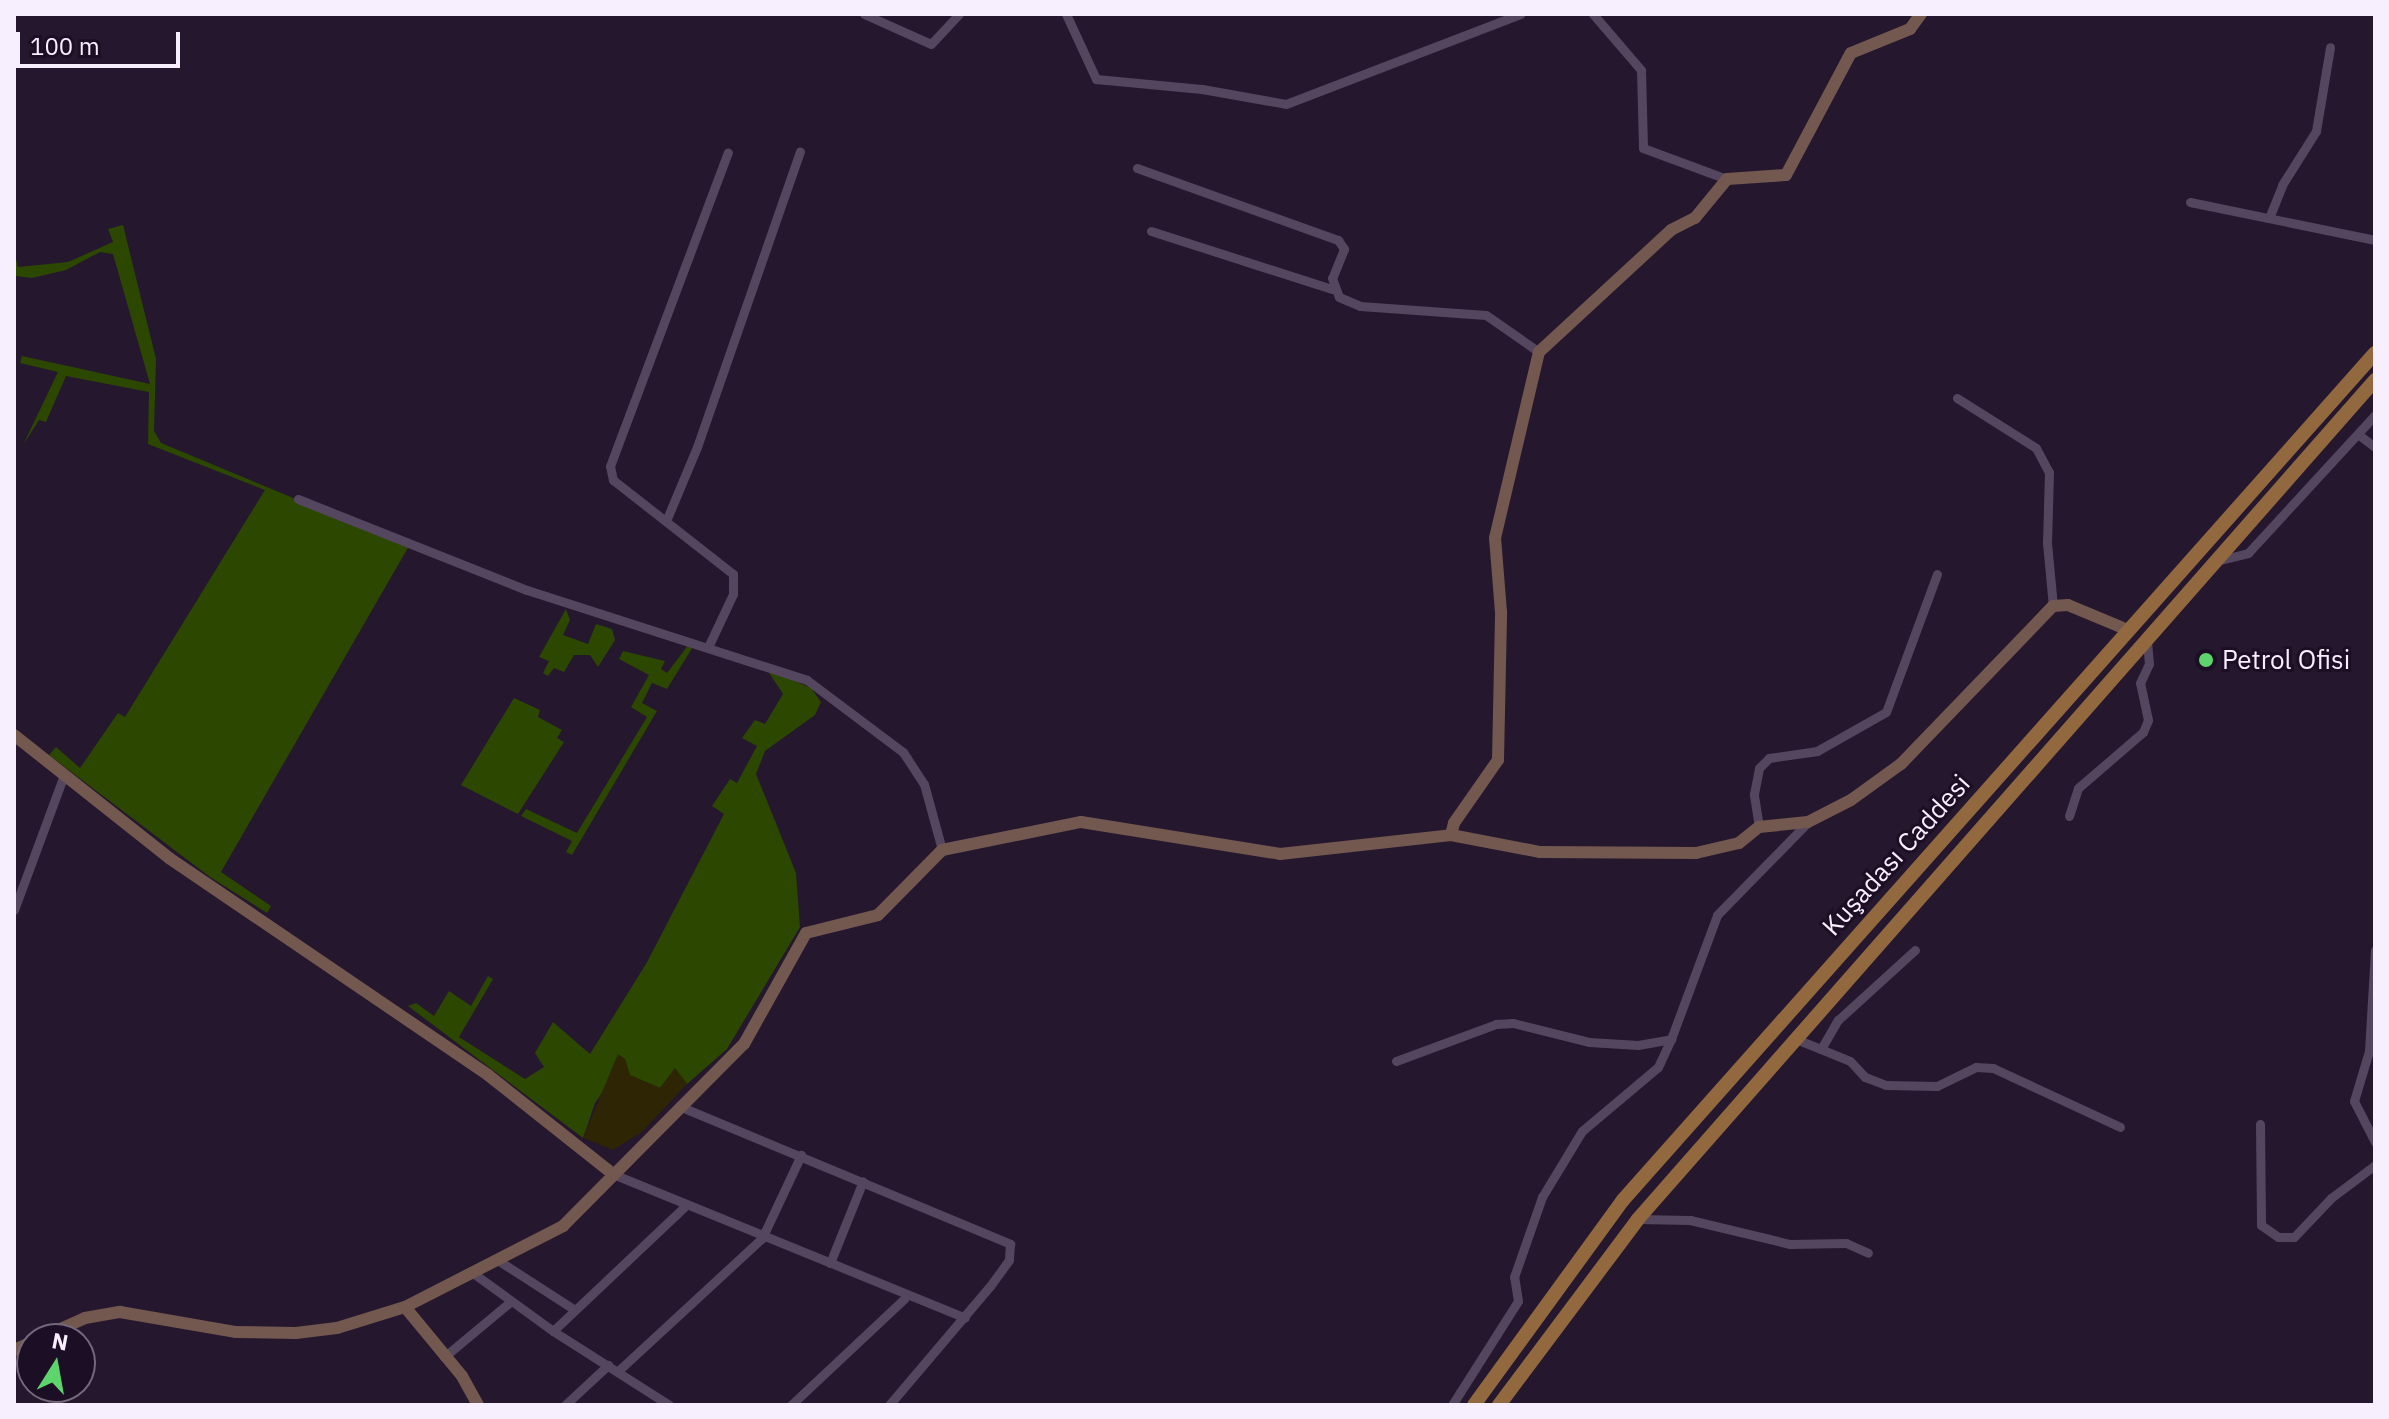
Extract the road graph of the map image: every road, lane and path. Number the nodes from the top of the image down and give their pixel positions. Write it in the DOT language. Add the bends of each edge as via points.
graph roads {
  1 [pos="864,14"];
  2 [pos="959,14"];
  3 [pos="1066,14"];
  4 [pos="1520,14"];
  5 [pos="1593,14"];
  6 [pos="1921,14"];
  7 [pos="2330,47"];
  8 [pos="800,151"];
  9 [pos="728,152"];
  10 [pos="1137,168"];
  11 [pos="1727,179"];
  12 [pos="2190,202"];
  13 [pos="2269,218"];
  14 [pos="1151,231"];
  15 [pos="2375,240"];
  16 [pos="1332,289"];
  17 [pos="1539,352"];
  18 [pos="2375,353"];
  19 [pos="2375,380"];
  20 [pos="1957,398"];
  21 [pos="2375,415"];
  22 [pos="2359,435"];
  23 [pos="2375,447"];
  24 [pos="298,499"];
  25 [pos="666,521"];
  26 [pos="2213,561"];
  27 [pos="1937,574"];
  28 [pos="2053,606"];
  29 [pos="2128,630"];
  30 [pos="2147,637"];
  31 [pos="709,645"];
  32 [pos="14,735"];
  33 [pos="64,775"];
  34 [pos="2069,816"];
  35 [pos="1808,822"];
  36 [pos="1759,827"];
  37 [pos="1451,835"];
  38 [pos="942,850"];
  39 [pos="14,910"];
  40 [pos="1915,950"];
  41 [pos="2375,950"];
  42 [pos="1671,1039"];
  43 [pos="1796,1039"];
  44 [pos="1821,1049"];
  45 [pos="1396,1061"];
  46 [pos="679,1106"];
  47 [pos="2260,1124"];
  48 [pos="2120,1127"];
  49 [pos="2375,1142"];
  50 [pos="801,1155"];
  51 [pos="2375,1165"];
  52 [pos="613,1174"];
  53 [pos="863,1181"];
  54 [pos="685,1206"];
  55 [pos="1638,1219"];
  56 [pos="762,1238"];
  57 [pos="1868,1253"];
  58 [pos="499,1261"];
  59 [pos="830,1263"];
  60 [pos="473,1273"];
  61 [pos="905,1298"];
  62 [pos="510,1302"];
  63 [pos="405,1307"];
  64 [pos="575,1310"];
  65 [pos="965,1318"];
  66 [pos="74,1323"];
  67 [pos="553,1331"];
  68 [pos="444,1357"];
  69 [pos="608,1365"];
  70 [pos="618,1371"];
  71 [pos="478,1405"];
  72 [pos="565,1405"];
  73 [pos="669,1405"];
  74 [pos="791,1405"];
  75 [pos="889,1405"];
  76 [pos="1452,1405"];
  77 [pos="1474,1405"];
  78 [pos="1499,1405"];
  1 -- 2 [label="street" via="931,44"];
  3 -- 4 [label="street" via="1096,79 1286,104"];
  5 -- 11 [label="street" via="1641,70 1643,148"];
  6 -- 11 [label="street" via="1910,29 1851,53 1786,175"];
  7 -- 13 [label="street" via="2316,131 2282,185"];
  8 -- 25 [label="street" via="703,433"];
  9 -- 25 [label="street" via="610,466 613,480"];
  10 -- 16 [label="street" via="1338,240 1344,249"];
  11 -- 17 [label="street" via="1695,218 1671,230"];
  12 -- 13 [label="street"];
  13 -- 15 [label="street"];
  14 -- 16 [label="street"];
  16 -- 17 [label="street" via="1360,306 1486,315"];
  17 -- 37 [label="street" via="1495,538 1501,612 1498,760"];
  18 -- 29 [label="main road, Kuşadası Caddesi"];
  19 -- 26 [label="main road, Kuşadası Caddesi"];
  20 -- 28 [label="street" via="2036,448 2049,472 2047,543"];
  21 -- 22 [label="street"];
  22 -- 23 [label="street"];
  22 -- 26 [label="street" via="2248,553"];
  24 -- 31 [label="street" via="527,590"];
  25 -- 31 [label="street" via="736,582"];
  26 -- 30 [label="main road, Kuşadası Caddesi"];
  27 -- 36 [label="street" via="1886,712 1817,751 1769,758 1759,768 1754,794"];
  28 -- 29 [label="street" via="2068,605"];
  28 -- 35 [label="street" via="1901,764"];
  29 -- 77 [label="main road, Kuşadası Caddesi" via="1623,1200"];
  30 -- 34 [label="street" via="2149,664 2140,683 2148,720 2143,732 2078,788"];
  30 -- 43 [label="main road, Kuşadası Caddesi"];
  31 -- 38 [label="street" via="807,680 894,741 924,784"];
  32 -- 33 [label="street"];
  33 -- 39 [label="street"];
  33 -- 52 [label="street" via="169,858 488,1075"];
  35 -- 36 [label="street"];
  35 -- 42 [label="street" via="1717,915"];
  36 -- 37 [label="street" via="1739,843 1696,853 1540,852"];
  37 -- 38 [label="street" via="1280,854 1081,822"];
  38 -- 46 [label="street" via="878,915 806,933 744,1044"];
  40 -- 44 [label="street" via="1838,1020"];
  41 -- 49 [label="street" via="2369,1051 2354,1101"];
  42 -- 45 [label="street" via="1638,1045 1589,1042 1513,1023 1496,1024"];
  42 -- 76 [label="street" via="1658,1067 1582,1131 1542,1197 1514,1277 1518,1301"];
  43 -- 44 [label="street"];
  43 -- 55 [label="main road, Kuşadası Caddesi"];
  44 -- 48 [label="street" via="1886,1085 1937,1086 1976,1067 1993,1068"];
  46 -- 50 [label="street"];
  46 -- 52 [label="street"];
  47 -- 51 [label="street" via="2261,1225 2278,1237 2294,1237 2331,1198"];
  50 -- 53 [label="street"];
  50 -- 56 [label="street"];
  52 -- 54 [label="street"];
  52 -- 58 [label="street" via="563,1226"];
  53 -- 59 [label="street"];
  53 -- 65 [label="street" via="1010,1244 1009,1260"];
  54 -- 56 [label="street"];
  54 -- 64 [label="street"];
  55 -- 57 [label="street" via="1690,1220 1790,1244 1846,1243"];
  55 -- 78 [label="main road, Kuşadası Caddesi"];
  56 -- 59 [label="street"];
  56 -- 70 [label="street"];
  58 -- 60 [label="street"];
  58 -- 64 [label="street"];
  59 -- 61 [label="street"];
  60 -- 62 [label="street"];
  60 -- 63 [label="street"];
  61 -- 65 [label="street"];
  61 -- 74 [label="street"];
  62 -- 67 [label="street"];
  62 -- 68 [label="street"];
  63 -- 66 [label="street" via="337,1328 296,1333 236,1332 120,1312"];
  63 -- 68 [label="street"];
  64 -- 67 [label="street"];
  65 -- 75 [label="street"];
  67 -- 69 [label="street"];
  68 -- 71 [label="street"];
  69 -- 70 [label="street"];
  69 -- 72 [label="street"];
  70 -- 73 [label="street"];
}
